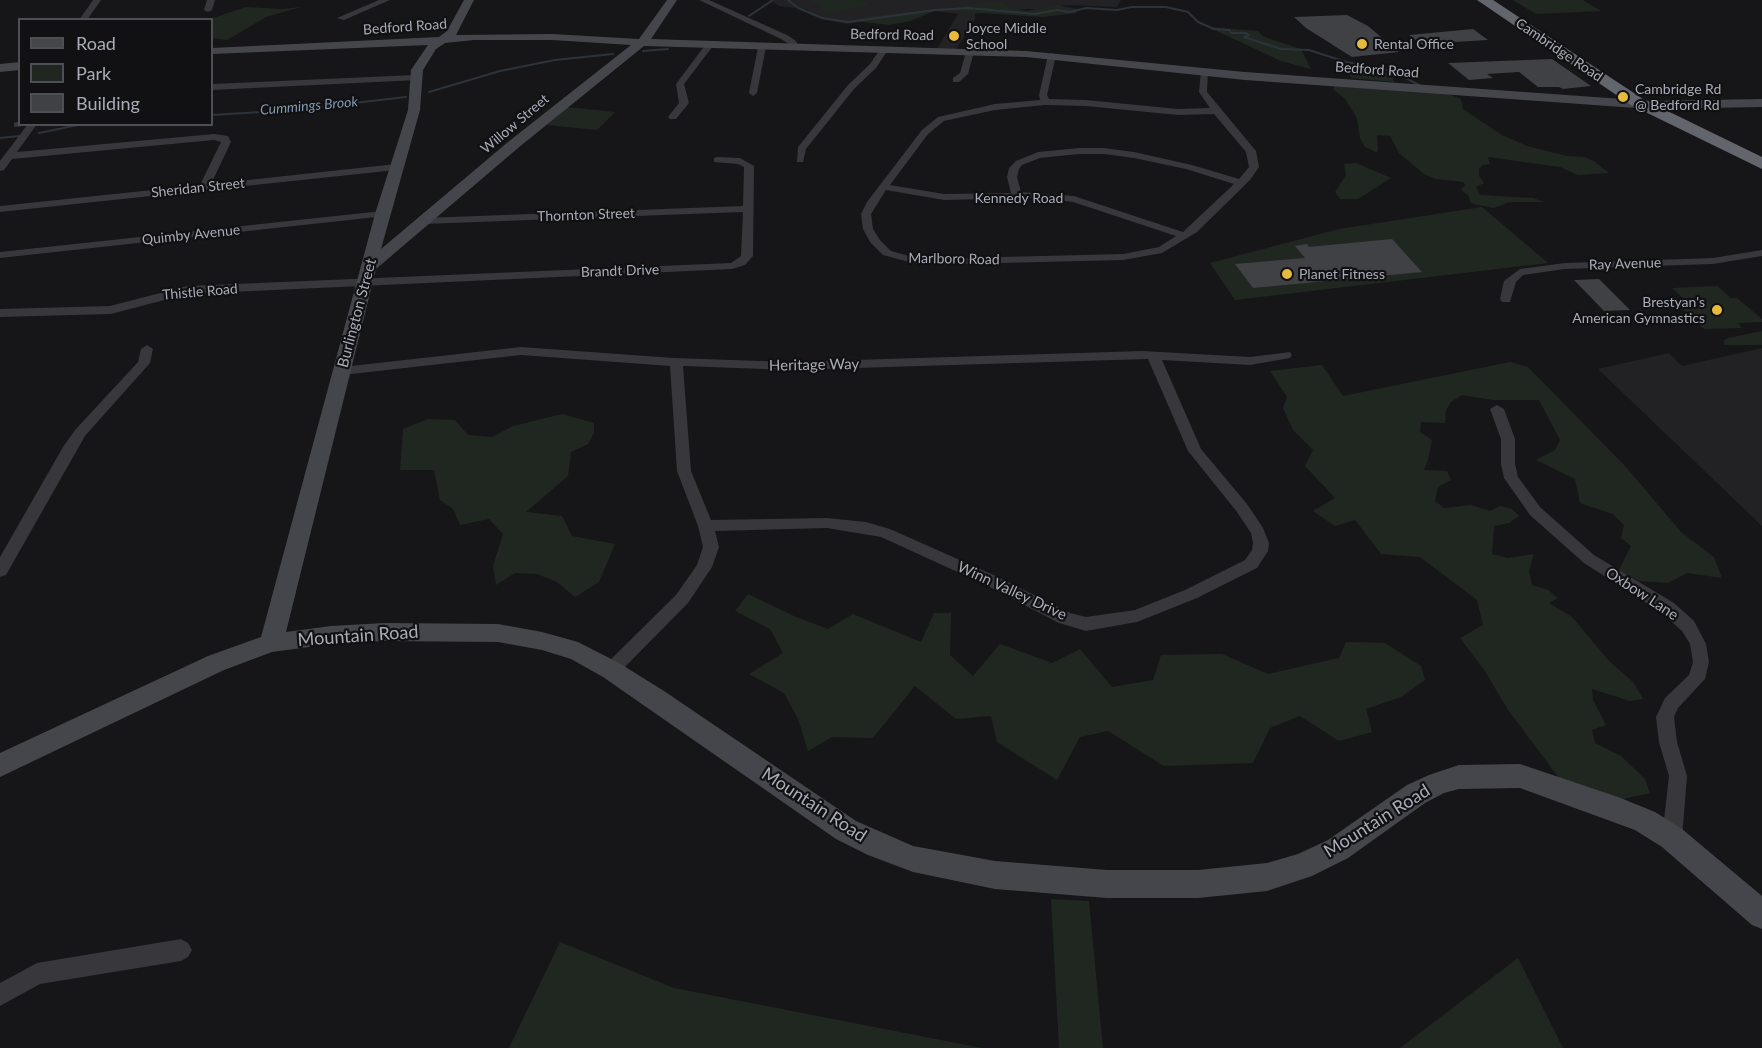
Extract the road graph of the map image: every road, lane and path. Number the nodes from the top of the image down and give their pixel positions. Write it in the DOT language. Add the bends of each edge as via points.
graph roads {
  1 [pos="97,0"];
  2 [pos="211,0"];
  3 [pos="386,0"];
  4 [pos="469,0"];
  5 [pos="672,0"];
  6 [pos="703,0"];
  7 [pos="1484,0"];
  8 [pos="208,10"];
  9 [pos="84,18"];
  10 [pos="341,18"];
  11 [pos="442,40"];
  12 [pos="642,42"];
  13 [pos="709,46"];
  14 [pos="762,47"];
  15 [pos="795,48"];
  16 [pos="884,50"];
  17 [pos="213,51"];
  18 [pos="970,52"];
  19 [pos="1052,55"];
  20 [pos="18,66"];
  21 [pos="0,68"];
  22 [pos="1205,71"];
  23 [pos="415,78"];
  24 [pos="956,80"];
  25 [pos="213,87"];
  26 [pos="753,93"];
  27 [pos="1045,102"];
  28 [pos="1762,104"];
  29 [pos="1642,105"];
  30 [pos="1215,111"];
  31 [pos="673,117"];
  32 [pos="32,126"];
  33 [pos="10,156"];
  34 [pos="717,160"];
  35 [pos="800,160"];
  36 [pos="1762,164"];
  37 [pos="396,167"];
  38 [pos="0,168"];
  39 [pos="1241,183"];
  40 [pos="204,187"];
  41 [pos="884,187"];
  42 [pos="1017,196"];
  43 [pos="0,208"];
  44 [pos="748,209"];
  45 [pos="382,214"];
  46 [pos="424,221"];
  47 [pos="1186,236"];
  48 [pos="1762,253"];
  49 [pos="0,255"];
  50 [pos="368,273"];
  51 [pos="1506,299"];
  52 [pos="0,314"];
  53 [pos="147,349"];
  54 [pos="1286,355"];
  55 [pos="1153,356"];
  56 [pos="676,362"];
  57 [pos="342,371"];
  58 [pos="1497,409"];
  59 [pos="705,526"];
  60 [pos="0,571"];
  61 [pos="271,643"];
  62 [pos="611,670"];
  63 [pos="0,765"];
  64 [pos="1672,837"];
  65 [pos="1762,915"];
  66 [pos="181,950"];
  67 [pos="0,995"];
  1 -- 9 [label="street"];
  2 -- 8 [label="street"];
  3 -- 10 [label="street"];
  4 -- 11 [label="street, Burlington Street" via="452,33"];
  5 -- 12 [label="street, Willow Street"];
  6 -- 15 [label="street" via="784,37"];
  7 -- 29 [label="highway, Cambridge Road"];
  11 -- 12 [label="street, Bedford Road" via="524,37"];
  11 -- 17 [label="street, Bedford Road"];
  11 -- 23 [label="street, Burlington Street" via="423,58"];
  12 -- 13 [label="street, Bedford Road"];
  12 -- 46 [label="street, Willow Street"];
  13 -- 14 [label="street, Bedford Road"];
  13 -- 31 [label="street" via="680,84 684,103"];
  14 -- 15 [label="street, Bedford Road"];
  14 -- 26 [label="street"];
  15 -- 16 [label="street, Bedford Road"];
  16 -- 18 [label="street, Bedford Road"];
  16 -- 35 [label="street" via="801,148"];
  18 -- 19 [label="street, Bedford Road"];
  18 -- 24 [label="street" via="964,74"];
  19 -- 22 [label="street, Bedford Road"];
  19 -- 27 [label="street"];
  20 -- 21 [label="street"];
  22 -- 29 [label="street, Bedford Road"];
  22 -- 30 [label="street, Marlboro Road" via="1203,93"];
  23 -- 25 [label="street"];
  23 -- 37 [label="street, Burlington Street" via="414,110"];
  27 -- 30 [label="street, Marlboro Road"];
  27 -- 41 [label="street, Marlboro Road" via="986,108 937,122"];
  28 -- 29 [label="street, Bedford Road"];
  29 -- 36 [label="highway, Cambridge Road"];
  30 -- 39 [label="street, Marlboro Road" via="1253,155 1254,167"];
  32 -- 33 [label="street"];
  33 -- 38 [label="street"];
  33 -- 40 [label="street" via="225,138"];
  34 -- 44 [label="street, Brandt Drive" via="740,160 748,165"];
  37 -- 40 [label="street, Sheridan Street"];
  37 -- 45 [label="street, Burlington Street"];
  39 -- 42 [label="street" via="1134,155 1079,150 1042,154 1019,163 1012,177"];
  39 -- 47 [label="street, Marlboro Road"];
  40 -- 43 [label="street, Sheridan Street"];
  41 -- 42 [label="street, Kennedy Road" via="944,197"];
  41 -- 47 [label="street, Marlboro Road" via="867,212 868,229 882,250 908,260 1131,256 1162,250"];
  42 -- 47 [label="street, Kennedy Road" via="1082,200"];
  44 -- 46 [label="street, Thornton Street"];
  44 -- 50 [label="street, Brandt Drive" via="747,256 732,266"];
  45 -- 49 [label="street, Quimby Avenue"];
  45 -- 50 [label="street, Burlington Street"];
  46 -- 50 [label="street, Willow Street"];
  48 -- 51 [label="street, Ray Avenue" via="1713,261 1565,266 1520,272 1510,281"];
  50 -- 52 [label="street, Thistle Road" via="187,290 107,310"];
  50 -- 57 [label="street, Burlington Street"];
  53 -- 60 [label="street" via="142,364 68,450"];
  54 -- 55 [label="street, Heritage Way" via="1250,361"];
  55 -- 56 [label="street, Heritage Way" via="790,366"];
  55 -- 59 [label="street, Winn Valley Drive" via="1195,451 1242,508 1261,543 1251,564 1137,616 1086,624 1065,618 992,581 866,528 827,523"];
  56 -- 57 [label="street, Heritage Way" via="521,351"];
  56 -- 59 [label="street" via="684,471"];
  57 -- 61 [label="street, Burlington Street"];
  58 -- 64 [label="street, Oxbow Lane" via="1508,439 1510,478 1535,511 1589,559 1674,613 1688,626 1698,644 1701,662 1696,679 1671,702 1665,717 1678,776"];
  59 -- 62 [label="street" via="711,547 696,580"];
  61 -- 62 [label="street, Mountain Road" via="332,634 486,632 542,641 578,652"];
  61 -- 63 [label="street, Mountain Road" via="216,663"];
  62 -- 64 [label="street, Mountain Road" via="846,830 913,859 995,875 1107,884 1197,884 1267,877 1338,849 1416,794 1438,783 1468,776 1520,776 1645,821"];
  64 -- 65 [label="street, Mountain Road"];
  66 -- 67 [label="street" via="37,975"];
}
